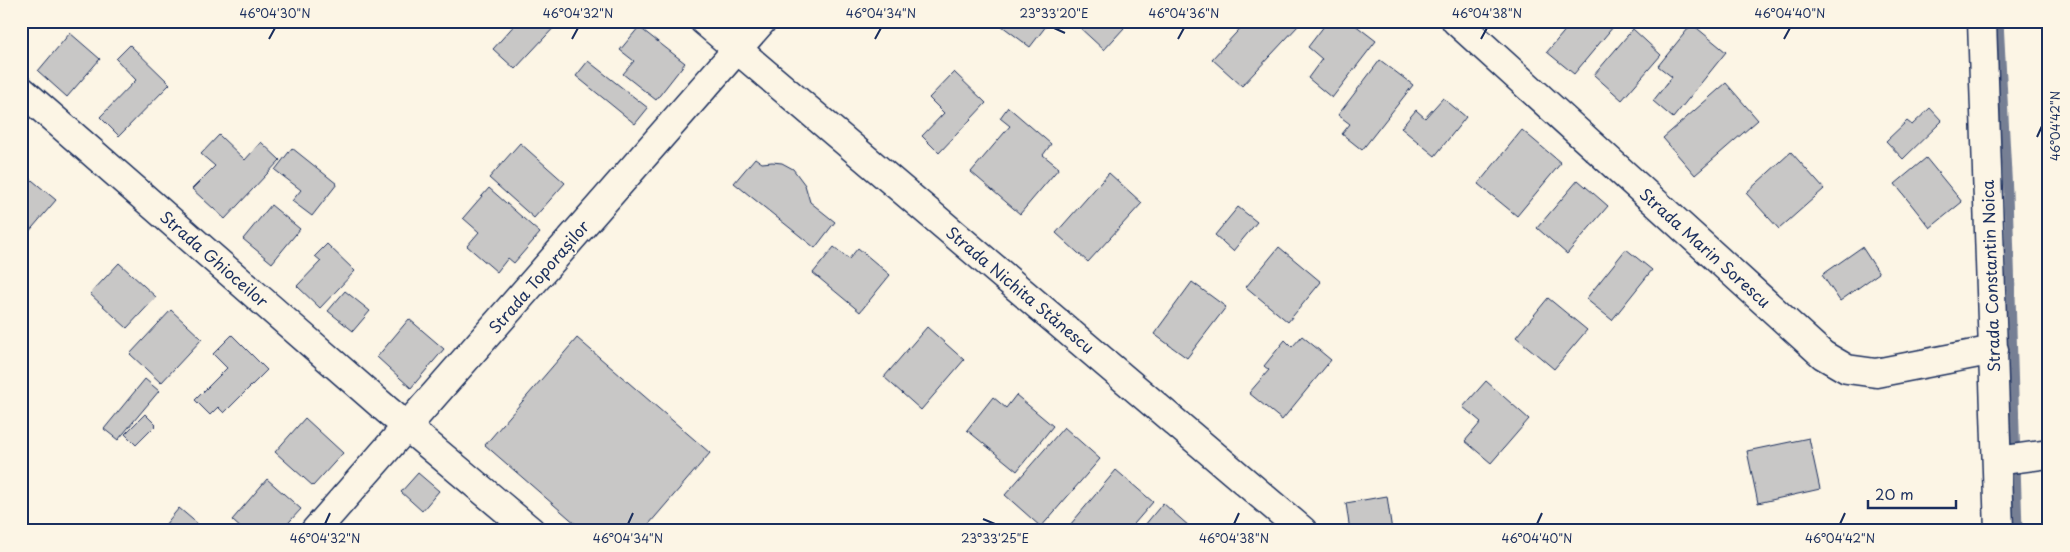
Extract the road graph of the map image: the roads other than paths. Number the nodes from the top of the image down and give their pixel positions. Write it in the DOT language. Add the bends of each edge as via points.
graph roads {
  1 [pos="704,21"];
  2 [pos="762,21"];
  3 [pos="1456,21"];
  4 [pos="1982,21"];
  5 [pos="737,50"];
  6 [pos="21,90"];
  7 [pos="1994,350"];
  8 [pos="408,427"];
  9 [pos="2049,454"];
  10 [pos="1997,461"];
  11 [pos="315,531"];
  12 [pos="531,531"];
  13 [pos="1303,531"];
  14 [pos="1999,531"];
  1 -- 5 [label="street, Strada Nichita Stănescu"];
  2 -- 5 [label="street, Strada Toporașilor"];
  3 -- 7 [label="street, Strada Marin Sorescu" via="1823,355 1847,369 1876,373"];
  4 -- 7 [label="street, Strada Constantin Noica"];
  5 -- 8 [label="street, Strada Toporașilor"];
  5 -- 13 [label="street, Strada Nichita Stănescu"];
  6 -- 8 [label="street, Strada Ghioceilor"];
  7 -- 10 [label="street, Strada Constantin Noica"];
  8 -- 11 [label="street, Strada Toporașilor"];
  8 -- 12 [label="street, Strada Ghioceilor"];
  9 -- 10 [label="street"];
  10 -- 14 [label="street, Strada Constantin Noica"];
}
